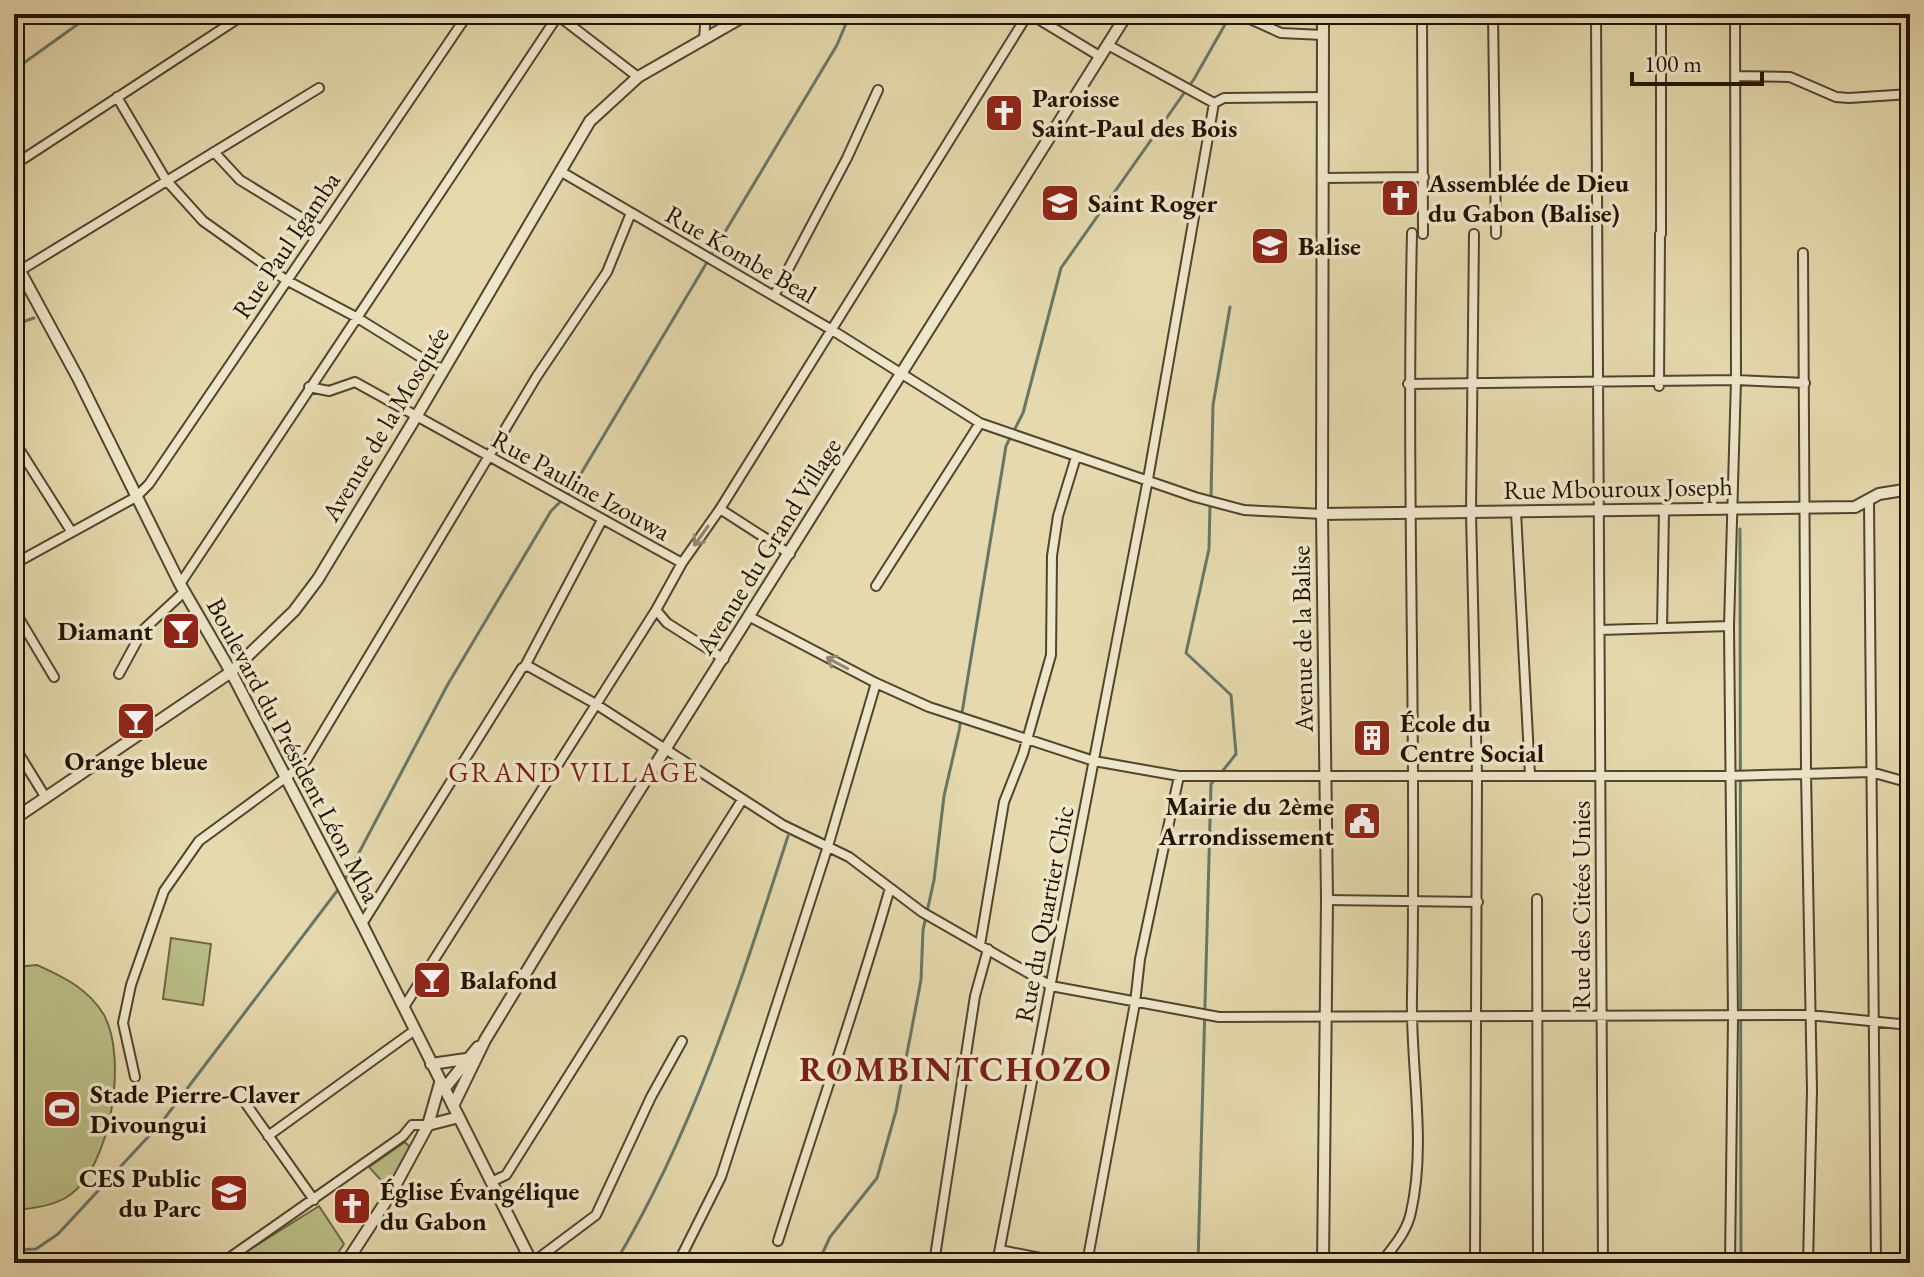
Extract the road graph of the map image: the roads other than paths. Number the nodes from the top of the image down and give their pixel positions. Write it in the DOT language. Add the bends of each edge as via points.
graph roads {
  1 [pos="245,14"];
  2 [pos="468,14"];
  3 [pos="706,14"];
  4 [pos="748,14"];
  5 [pos="1029,14"];
  6 [pos="1127,14"];
  7 [pos="1239,14"];
  8 [pos="1323,14"];
  9 [pos="1422,14"];
  10 [pos="1493,14"];
  11 [pos="1596,14"];
  12 [pos="1661,14"];
  13 [pos="1735,14"];
  14 [pos="557,15"];
  15 [pos="1323,35"];
  16 [pos="704,39"];
  17 [pos="1108,45"];
  18 [pos="1101,57"];
  19 [pos="1737,76"];
  20 [pos="638,77"];
  21 [pos="319,88"];
  22 [pos="878,90"];
  23 [pos="1910,94"];
  24 [pos="117,97"];
  25 [pos="1323,97"];
  26 [pos="1214,103"];
  27 [pos="214,152"];
  28 [pos="14,165"];
  29 [pos="560,171"];
  30 [pos="1424,177"];
  31 [pos="1323,178"];
  32 [pos="166,180"];
  33 [pos="631,213"];
  34 [pos="320,229"];
  35 [pos="1412,233"];
  36 [pos="1423,234"];
  37 [pos="1474,234"];
  38 [pos="1496,234"];
  39 [pos="1803,253"];
  40 [pos="14,260"];
  41 [pos="21,270"];
  42 [pos="286,280"];
  43 [pos="774,296"];
  44 [pos="356,317"];
  45 [pos="832,330"];
  46 [pos="443,371"];
  47 [pos="901,374"];
  48 [pos="1736,380"];
  49 [pos="1601,383"];
  50 [pos="1805,383"];
  51 [pos="1408,384"];
  52 [pos="1659,385"];
  53 [pos="1471,386"];
  54 [pos="309,387"];
  55 [pos="416,417"];
  56 [pos="980,423"];
  57 [pos="14,441"];
  58 [pos="487,457"];
  59 [pos="1076,457"];
  60 [pos="1148,479"];
  61 [pos="1910,489"];
  62 [pos="136,497"];
  63 [pos="1869,502"];
  64 [pos="1732,508"];
  65 [pos="1805,508"];
  66 [pos="720,509"];
  67 [pos="1598,510"];
  68 [pos="1664,510"];
  69 [pos="1516,512"];
  70 [pos="1471,513"];
  71 [pos="1322,514"];
  72 [pos="1411,514"];
  73 [pos="602,520"];
  74 [pos="71,531"];
  75 [pos="790,554"];
  76 [pos="682,563"];
  77 [pos="14,564"];
  78 [pos="876,586"];
  79 [pos="182,588"];
  80 [pos="14,610"];
  81 [pos="656,610"];
  82 [pos="750,617"];
  83 [pos="1729,626"];
  84 [pos="1662,628"];
  85 [pos="1600,630"];
  86 [pos="724,659"];
  87 [pos="525,666"];
  88 [pos="231,672"];
  89 [pos="119,674"];
  90 [pos="54,677"];
  91 [pos="876,683"];
  92 [pos="594,703"];
  93 [pos="1026,738"];
  94 [pos="14,746"];
  95 [pos="666,752"];
  96 [pos="1094,761"];
  97 [pos="1871,772"];
  98 [pos="1806,773"];
  99 [pos="1601,774"];
  100 [pos="1530,775"];
  101 [pos="1179,776"];
  102 [pos="1411,776"];
  103 [pos="1477,776"];
  104 [pos="1733,776"];
  105 [pos="1325,777"];
  106 [pos="285,780"];
  107 [pos="1910,783"];
  108 [pos="46,798"];
  109 [pos="742,800"];
  110 [pos="14,819"];
  111 [pos="828,846"];
  112 [pos="890,888"];
  113 [pos="1537,899"];
  114 [pos="1327,900"];
  115 [pos="1414,901"];
  116 [pos="1478,902"];
  117 [pos="362,924"];
  118 [pos="984,947"];
  119 [pos="1051,986"];
  120 [pos="1135,1003"];
  121 [pos="404,1007"];
  122 [pos="1477,1015"];
  123 [pos="1809,1015"];
  124 [pos="1538,1016"];
  125 [pos="1600,1016"];
  126 [pos="1325,1017"];
  127 [pos="1411,1017"];
  128 [pos="1739,1017"];
  129 [pos="1873,1020"];
  130 [pos="1910,1025"];
  131 [pos="415,1030"];
  132 [pos="485,1040"];
  133 [pos="682,1041"];
  134 [pos="466,1059"];
  135 [pos="431,1064"];
  136 [pos="135,1077"];
  137 [pos="442,1086"];
  138 [pos="239,1094"];
  139 [pos="453,1106"];
  140 [pos="459,1117"];
  141 [pos="428,1125"];
  142 [pos="268,1136"];
  143 [pos="491,1182"];
  144 [pos="314,1200"];
  145 [pos="778,1241"];
  146 [pos="1000,1250"];
  147 [pos="222,1263"];
  148 [pos="346,1263"];
  149 [pos="532,1263"];
  150 [pos="678,1263"];
  151 [pos="934,1263"];
  152 [pos="997,1263"];
  153 [pos="1066,1263"];
  154 [pos="1087,1263"];
  155 [pos="1323,1263"];
  156 [pos="1381,1263"];
  157 [pos="1475,1263"];
  158 [pos="1538,1263"];
  159 [pos="1603,1263"];
  160 [pos="1730,1263"];
  161 [pos="1808,1263"];
  162 [pos="1876,1263"];
  1 -- 24 [label="street"];
  2 -- 34 [label="street, Rue Paul Igamba"];
  3 -- 16 [label="street"];
  4 -- 16 [label="street, Avenue de la Mosquée"];
  5 -- 18 [label="street"];
  5 -- 45 [label="street, Rue Pauline Izouwa"];
  6 -- 17 [label="street, Avenue du Grand Village"];
  7 -- 15 [label="street" via="1281,33"];
  8 -- 15 [label="street, Avenue de la Balise"];
  9 -- 30 [label="street"];
  10 -- 38 [label="street"];
  11 -- 49 [label="street"];
  12 -- 52 [label="street"];
  13 -- 19 [label="street"];
  14 -- 20 [label="street"];
  14 -- 44 [label="street"];
  15 -- 25 [label="street, Avenue de la Balise"];
  16 -- 20 [label="street, Avenue de la Mosquée"];
  17 -- 18 [label="street, Avenue du Grand Village"];
  17 -- 26 [label="street"];
  18 -- 47 [label="street, Avenue du Grand Village"];
  19 -- 23 [label="street" via="1790,77 1836,97"];
  19 -- 48 [label="street"];
  20 -- 29 [label="street, Avenue de la Mosquée" via="590,121"];
  21 -- 27 [label="street"];
  22 -- 43 [label="street"];
  24 -- 28 [label="street"];
  24 -- 32 [label="street"];
  25 -- 26 [label="street" via="1224,98"];
  25 -- 31 [label="street, Avenue de la Balise"];
  26 -- 60 [label="street, Rue du Quartier Chic"];
  27 -- 32 [label="street"];
  27 -- 34 [label="street" via="240,180"];
  29 -- 33 [label="street, Rue Kombe Beal"];
  29 -- 46 [label="street, Avenue de la Mosquée"];
  30 -- 31 [label="street"];
  30 -- 36 [label="street"];
  31 -- 71 [label="street, Avenue de la Balise"];
  32 -- 41 [label="street"];
  32 -- 42 [label="street" via="203,221"];
  33 -- 43 [label="street, Rue Kombe Beal"];
  33 -- 58 [label="street" via="607,272"];
  34 -- 42 [label="street, Rue Paul Igamba"];
  35 -- 51 [label="street"];
  37 -- 53 [label="street"];
  39 -- 50 [label="street"];
  40 -- 41 [label="street, Boulevard du Président Léon Mba"];
  41 -- 62 [label="street, Boulevard du Président Léon Mba"];
  42 -- 44 [label="street"];
  42 -- 62 [label="street, Rue Paul Igamba"];
  43 -- 45 [label="street, Rue Kombe Beal"];
  44 -- 46 [label="street"];
  44 -- 54 [label="street"];
  45 -- 47 [label="street, Rue Kombe Beal"];
  45 -- 66 [label="street, Rue Pauline Izouwa"];
  46 -- 55 [label="street, Avenue de la Mosquée"];
  47 -- 56 [label="street, Rue Kombe Beal"];
  47 -- 75 [label="street, Avenue du Grand Village"];
  48 -- 50 [label="street"];
  48 -- 52 [label="street"];
  48 -- 64 [label="street"];
  49 -- 52 [label="street"];
  49 -- 53 [label="street"];
  49 -- 67 [label="street"];
  50 -- 65 [label="street"];
  51 -- 53 [label="street"];
  51 -- 72 [label="street"];
  53 -- 70 [label="street"];
  54 -- 55 [label="street, Rue Pauline Izouwa" via="329,391 355,382"];
  54 -- 79 [label="street"];
  55 -- 58 [label="street, Rue Pauline Izouwa"];
  55 -- 88 [label="street, Avenue de la Mosquée" via="318,579 294,611"];
  56 -- 59 [label="street, Rue Kombe Beal"];
  56 -- 78 [label="street"];
  57 -- 74 [label="street"];
  58 -- 73 [label="street, Rue Pauline Izouwa"];
  58 -- 106 [label="street" via="304,764"];
  59 -- 60 [label="street, Rue Kombe Beal"];
  59 -- 93 [label="street" via="1052,556 1051,655"];
  60 -- 71 [label="street, Rue Kombe Beal" via="1244,510"];
  60 -- 96 [label="street, Rue du Quartier Chic"];
  61 -- 63 [label="street, Rue Mbouroux Joseph" via="1879,494"];
  62 -- 74 [label="street"];
  62 -- 79 [label="street, Boulevard du Président Léon Mba"];
  63 -- 65 [label="street, Rue Mbouroux Joseph"];
  63 -- 97 [label="street"];
  64 -- 65 [label="street, Rue Mbouroux Joseph"];
  64 -- 68 [label="street, Rue Mbouroux Joseph"];
  64 -- 83 [label="street"];
  65 -- 98 [label="street"];
  66 -- 75 [label="street"];
  66 -- 76 [label="street, Rue Pauline Izouwa, one-way"];
  67 -- 68 [label="street, Rue Mbouroux Joseph"];
  67 -- 69 [label="street, Rue Mbouroux Joseph"];
  67 -- 85 [label="street"];
  68 -- 84 [label="street"];
  69 -- 70 [label="street, Rue Mbouroux Joseph"];
  69 -- 100 [label="street"];
  70 -- 72 [label="street, Rue Mbouroux Joseph"];
  70 -- 103 [label="street"];
  71 -- 72 [label="street, Rue Mbouroux Joseph"];
  71 -- 105 [label="street, Avenue de la Balise"];
  72 -- 102 [label="street"];
  73 -- 76 [label="street, Rue Pauline Izouwa"];
  73 -- 87 [label="street"];
  74 -- 77 [label="street"];
  75 -- 82 [label="street, Avenue du Grand Village"];
  76 -- 81 [label="street"];
  79 -- 88 [label="street, Boulevard du Président Léon Mba"];
  79 -- 89 [label="street" via="143,630"];
  80 -- 90 [label="street"];
  81 -- 86 [label="street" via="667,623"];
  81 -- 92 [label="street"];
  82 -- 86 [label="street, Avenue du Grand Village"];
  91 -- 82 [label="street, one-way"];
  83 -- 84 [label="street"];
  83 -- 104 [label="street"];
  84 -- 85 [label="street"];
  85 -- 99 [label="street"];
  86 -- 95 [label="street, Avenue du Grand Village"];
  87 -- 92 [label="street"];
  87 -- 117 [label="street"];
  88 -- 106 [label="street, Boulevard du Président Léon Mba"];
  88 -- 108 [label="street, Avenue de la Mosquée"];
  91 -- 93 [label="street"];
  91 -- 111 [label="street"];
  92 -- 95 [label="street"];
  92 -- 121 [label="street"];
  93 -- 96 [label="street"];
  93 -- 118 [label="street" via="996,836"];
  94 -- 108 [label="street"];
  95 -- 109 [label="street"];
  95 -- 132 [label="street, Avenue du Grand Village"];
  96 -- 101 [label="street, Rue des Citées Unies"];
  96 -- 119 [label="street, Rue du Quartier Chic"];
  97 -- 98 [label="street"];
  97 -- 107 [label="street"];
  97 -- 129 [label="street"];
  98 -- 104 [label="street"];
  98 -- 123 [label="street"];
  99 -- 100 [label="street, Rue des Citées Unies"];
  99 -- 104 [label="street"];
  99 -- 125 [label="street, Rue des Citées Unies"];
  100 -- 103 [label="street, Rue des Citées Unies"];
  101 -- 105 [label="street, Rue des Citées Unies"];
  101 -- 120 [label="street"];
  102 -- 103 [label="street, Rue des Citées Unies"];
  102 -- 105 [label="street, Rue des Citées Unies"];
  102 -- 115 [label="street"];
  103 -- 116 [label="street"];
  104 -- 128 [label="street"];
  105 -- 114 [label="street, Avenue de la Balise"];
  106 -- 117 [label="street, Boulevard du Président Léon Mba"];
  106 -- 136 [label="street" via="199,841 164,891 123,1023"];
  108 -- 110 [label="street, Avenue de la Mosquée"];
  109 -- 111 [label="street"];
  109 -- 143 [label="street" via="506,1175"];
  111 -- 112 [label="street"];
  111 -- 150 [label="street" via="721,1177"];
  112 -- 118 [label="street"];
  112 -- 145 [label="street"];
  113 -- 124 [label="street"];
  114 -- 115 [label="street"];
  114 -- 126 [label="street, Avenue de la Balise"];
  115 -- 116 [label="street"];
  115 -- 127 [label="street"];
  116 -- 122 [label="street"];
  117 -- 121 [label="street, Boulevard du Président Léon Mba"];
  118 -- 119 [label="street"];
  118 -- 151 [label="street"];
  119 -- 120 [label="street"];
  119 -- 146 [label="street, Rue du Quartier Chic"];
  120 -- 126 [label="street" via="1219,1017"];
  120 -- 154 [label="street"];
  121 -- 131 [label="street, Boulevard du Président Léon Mba"];
  122 -- 124 [label="street"];
  122 -- 127 [label="street"];
  122 -- 157 [label="street"];
  123 -- 128 [label="street"];
  123 -- 129 [label="street"];
  123 -- 161 [label="street"];
  124 -- 125 [label="street"];
  124 -- 158 [label="street"];
  125 -- 128 [label="street"];
  125 -- 159 [label="street, Rue des Citées Unies"];
  126 -- 127 [label="street"];
  126 -- 155 [label="street, Avenue de la Balise"];
  127 -- 156 [label="street" via="1416,1149 1411,1212 1401,1238"];
  128 -- 160 [label="street"];
  129 -- 130 [label="street"];
  129 -- 162 [label="street"];
  131 -- 135 [label="street, Boulevard du Président Léon Mba"];
  131 -- 142 [label="street"];
  132 -- 134 [label="street"];
  132 -- 139 [label="street, Avenue du Grand Village"];
  133 -- 149 [label="street" via="596,1215"];
  134 -- 135 [label="street"];
  134 -- 137 [label="street"];
  135 -- 137 [label="street, Boulevard du Président Léon Mba"];
  137 -- 139 [label="street, Boulevard du Président Léon Mba"];
  137 -- 141 [label="street"];
  138 -- 142 [label="street"];
  139 -- 140 [label="street, Boulevard du Président Léon Mba"];
  140 -- 141 [label="street"];
  140 -- 143 [label="street, Boulevard du Président Léon Mba"];
  141 -- 144 [label="street" via="412,1125"];
  141 -- 148 [label="street"];
  142 -- 144 [label="street"];
  143 -- 149 [label="street, Boulevard du Président Léon Mba"];
  144 -- 147 [label="street"];
  146 -- 152 [label="street, Rue du Quartier Chic"];
  146 -- 153 [label="street"];
}
